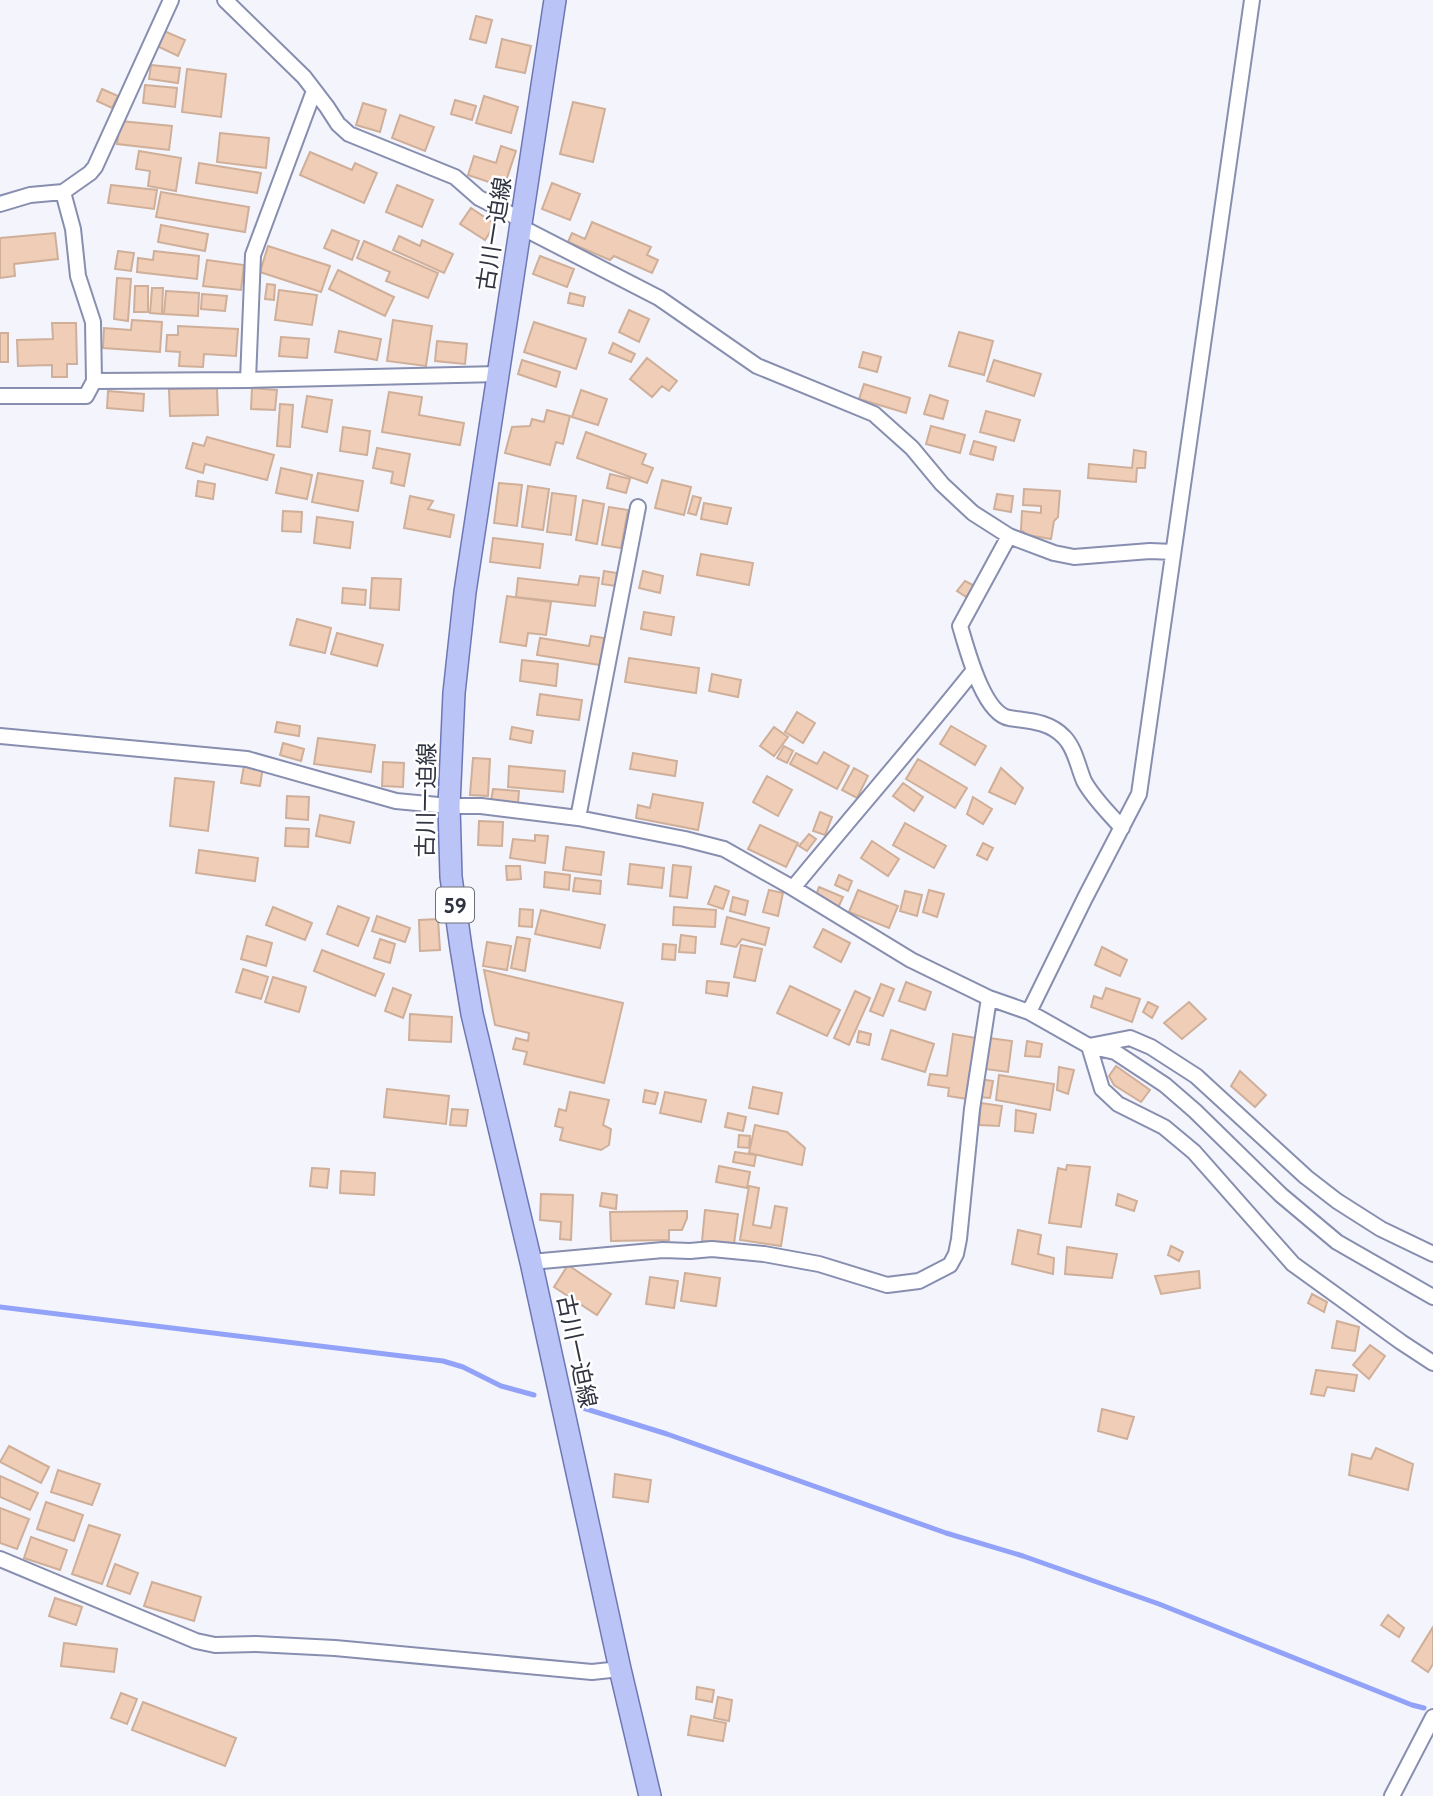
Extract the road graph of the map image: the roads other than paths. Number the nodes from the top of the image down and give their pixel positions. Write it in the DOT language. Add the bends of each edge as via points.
graph roads {
  1 [pos="171,0"];
  2 [pos="225,0"];
  3 [pos="555,0"];
  4 [pos="1252,0"];
  5 [pos="314,91"];
  6 [pos="63,192"];
  7 [pos="0,204"];
  8 [pos="522,223"];
  9 [pos="499,374"];
  10 [pos="248,380"];
  11 [pos="94,381"];
  12 [pos="0,396"];
  13 [pos="638,507"];
  14 [pos="1009,536"];
  15 [pos="1173,552"];
  16 [pos="974,670"];
  17 [pos="0,736"];
  18 [pos="449,806"];
  19 [pos="578,818"];
  20 [pos="1122,828"];
  21 [pos="793,888"];
  22 [pos="989,998"];
  23 [pos="1029,1012"];
  24 [pos="1089,1046"];
  25 [pos="1433,1254"];
  26 [pos="531,1262"];
  27 [pos="1433,1297"];
  28 [pos="1433,1363"];
  29 [pos="0,1559"];
  30 [pos="620,1669"];
  31 [pos="1433,1717"];
  32 [pos="1403,1772"];
  33 [pos="650,1796"];
  34 [pos="1392,1796"];
  35 [pos="1399,1796"];
  1 -- 6 [label="street" via="95,167"];
  2 -- 5 [label="street"];
  3 -- 8 [label="main road, 古川一迫線 / 59"];
  4 -- 15 [label="street"];
  5 -- 8 [label="street" via="349,134 455,177 479,198"];
  5 -- 10 [label="street" via="253,255"];
  6 -- 7 [label="street"];
  6 -- 11 [label="street" via="78,276 93,322"];
  8 -- 9 [label="main road, 古川一迫線 / 59"];
  8 -- 14 [label="street" via="659,298 757,366 874,414 973,513"];
  9 -- 10 [label="street"];
  9 -- 18 [label="main road, 古川一迫線 / 59" via="465,592"];
  10 -- 11 [label="street"];
  11 -- 12 [label="street" via="86,396"];
  13 -- 19 [label="street"];
  14 -- 15 [label="street" via="1074,557"];
  14 -- 16 [label="street" via="960,626"];
  15 -- 20 [label="street" via="1139,794"];
  16 -- 20 [label="street" via="990,706 1006,718 1048,725 1068,740 1089,790"];
  16 -- 21 [label="street"];
  17 -- 18 [label="street" via="247,759 396,801"];
  18 -- 19 [label="street"];
  18 -- 26 [label="main road, 古川一迫線 / 59" via="451,877 472,1014"];
  19 -- 21 [label="street" via="724,849"];
  20 -- 23 [label="street"];
  21 -- 22 [label="street" via="911,960"];
  22 -- 23 [label="street"];
  22 -- 26 [label="street" via="972,1109 960,1240 950,1265 919,1282 887,1285 819,1264 712,1249"];
  23 -- 24 [label="street"];
  24 -- 25 [label="street" via="1130,1038 1151,1046 1196,1076 1337,1201"];
  24 -- 27 [label="street" via="1115,1052 1165,1085 1337,1242"];
  24 -- 28 [label="street" via="1102,1089 1118,1104 1164,1127 1195,1152 1293,1264"];
  26 -- 30 [label="main road, 古川一迫線 / 59"];
  29 -- 30 [label="street" via="215,1645 335,1648 592,1672"];
  30 -- 33 [label="main road, 古川一迫線 / 59"];
  31 -- 32 [label="street"];
  32 -- 34 [label="street"];
  32 -- 35 [label="street"];
}
